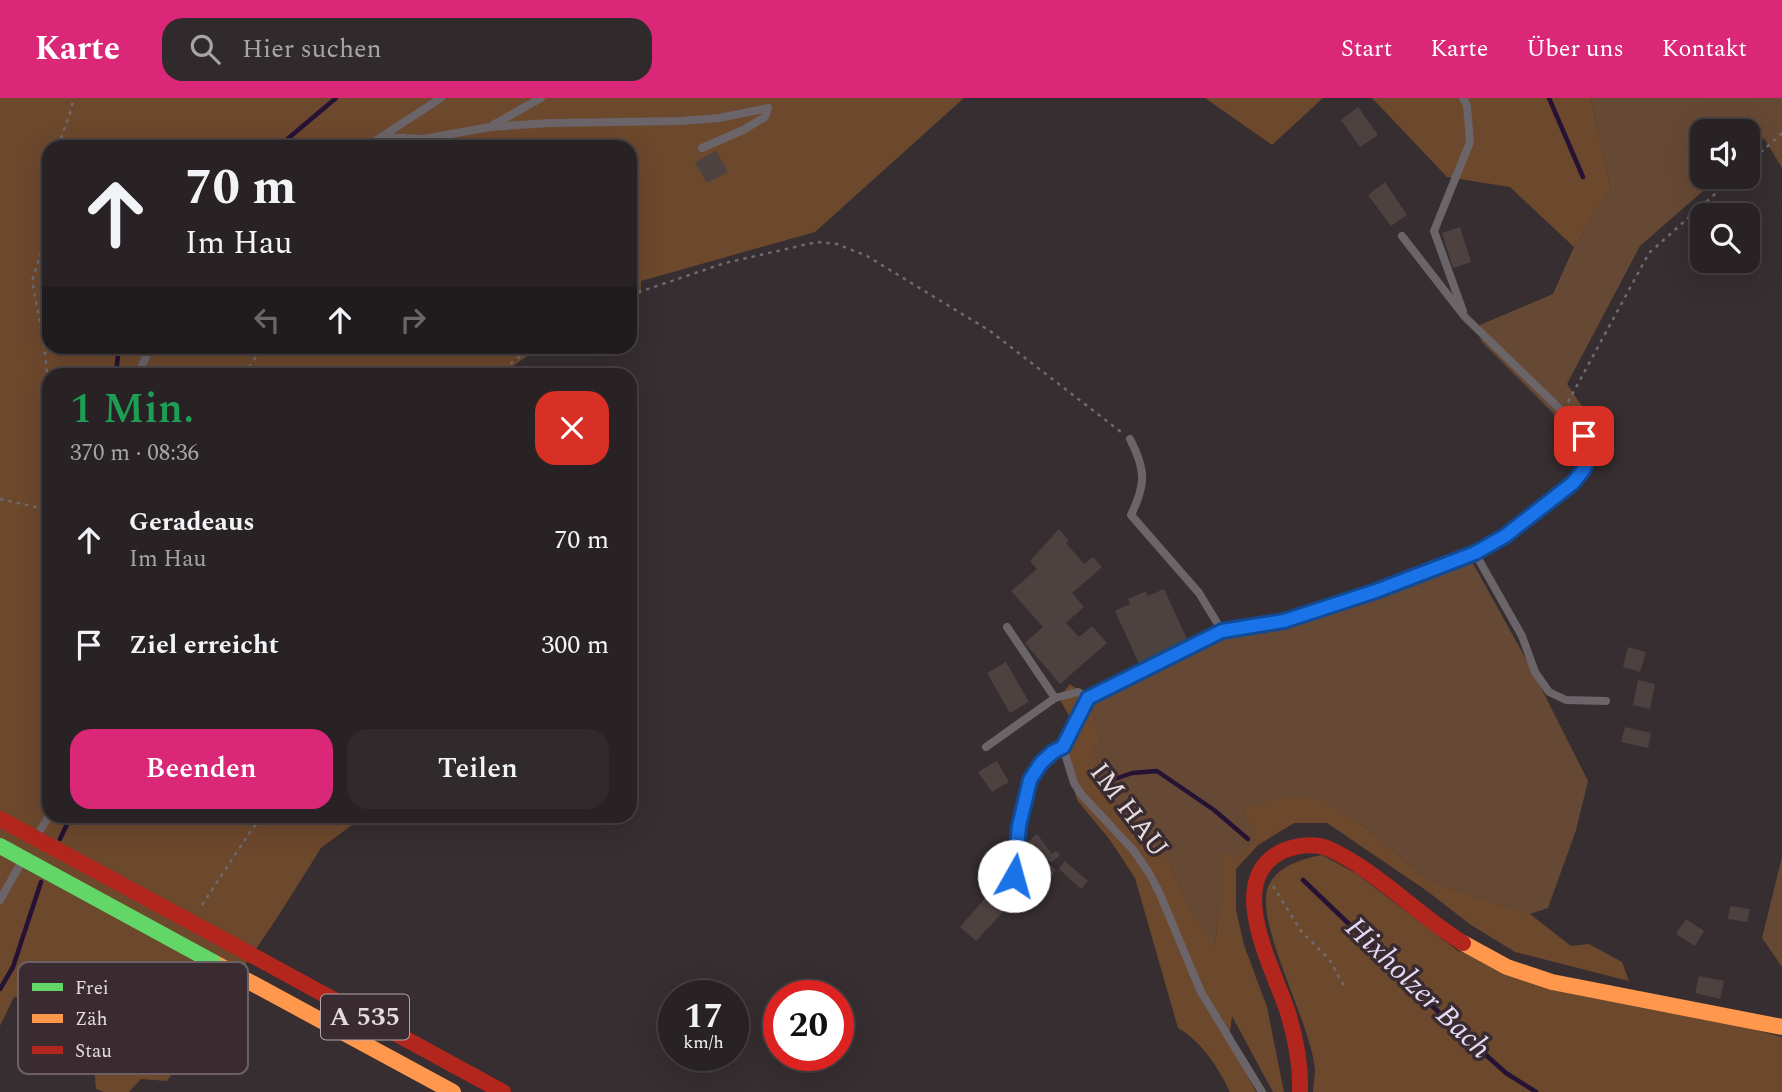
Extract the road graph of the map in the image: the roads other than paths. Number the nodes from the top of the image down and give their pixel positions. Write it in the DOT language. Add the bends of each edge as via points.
graph roads {
  1 [pos="441,98"];
  2 [pos="541,98"];
  3 [pos="1463,98"];
  4 [pos="490,127"];
  5 [pos="384,137"];
  6 [pos="379,140"];
  7 [pos="702,148"];
  8 [pos="1402,236"];
  9 [pos="1465,317"];
  10 [pos="1130,439"];
  11 [pos="1475,553"];
  12 [pos="1007,627"];
  13 [pos="1222,631"];
  14 [pos="1055,698"];
  15 [pos="1088,698"];
  16 [pos="1606,701"];
  17 [pos="986,747"];
  18 [pos="1063,747"];
  19 [pos="0,819"];
  20 [pos="45,823"];
  21 [pos="0,846"];
  22 [pos="1014,876"];
  23 [pos="0,900"];
  24 [pos="213,962"];
  25 [pos="248,981"];
  26 [pos="1782,1027"];
  27 [pos="453,1092"];
  28 [pos="503,1092"];
  29 [pos="1262,1092"];
  30 [pos="1300,1092"];
  1 -- 5 [label="lane"];
  2 -- 4 [label="lane"];
  3 -- 9 [label="lane" via="1470,142 1434,231"];
  4 -- 5 [label="lane" via="423,139"];
  4 -- 7 [label="lane" via="681,121 768,108 765,117"];
  5 -- 6 [label="lane"];
  8 -- 9 [label="lane"];
  9 -- 11 [label="lane" via="1563,412 1584,436 1589,454 1573,483 1505,536"];
  10 -- 13 [label="lane" via="1142,462 1143,477 1131,515 1199,593"];
  11 -- 13 [label="lane" via="1284,621"];
  11 -- 16 [label="lane" via="1549,692 1566,700"];
  12 -- 14 [label="lane"];
  13 -- 15 [label="lane"];
  14 -- 15 [label="lane" via="1079,692"];
  14 -- 17 [label="lane"];
  15 -- 18 [label="lane, IM HAU"];
  18 -- 22 [label="lane" via="1041,763 1030,780"];
  18 -- 29 [label="lane, IM HAU" via="1074,783 1149,873 1201,992"];
  19 -- 28 [label="main road, A 535, bridge"];
  20 -- 23 [label="lane"];
  21 -- 24 [label="main road, A 535, bridge"];
  25 -- 27 [label="main road, A 535, bridge"];
  26 -- 30 [label="main road" via="1582,990 1508,968 1461,943 1360,869 1321,846 1299,844 1270,859 1262,869 1256,880 1255,906 1290,1025 1301,1073"];
}
